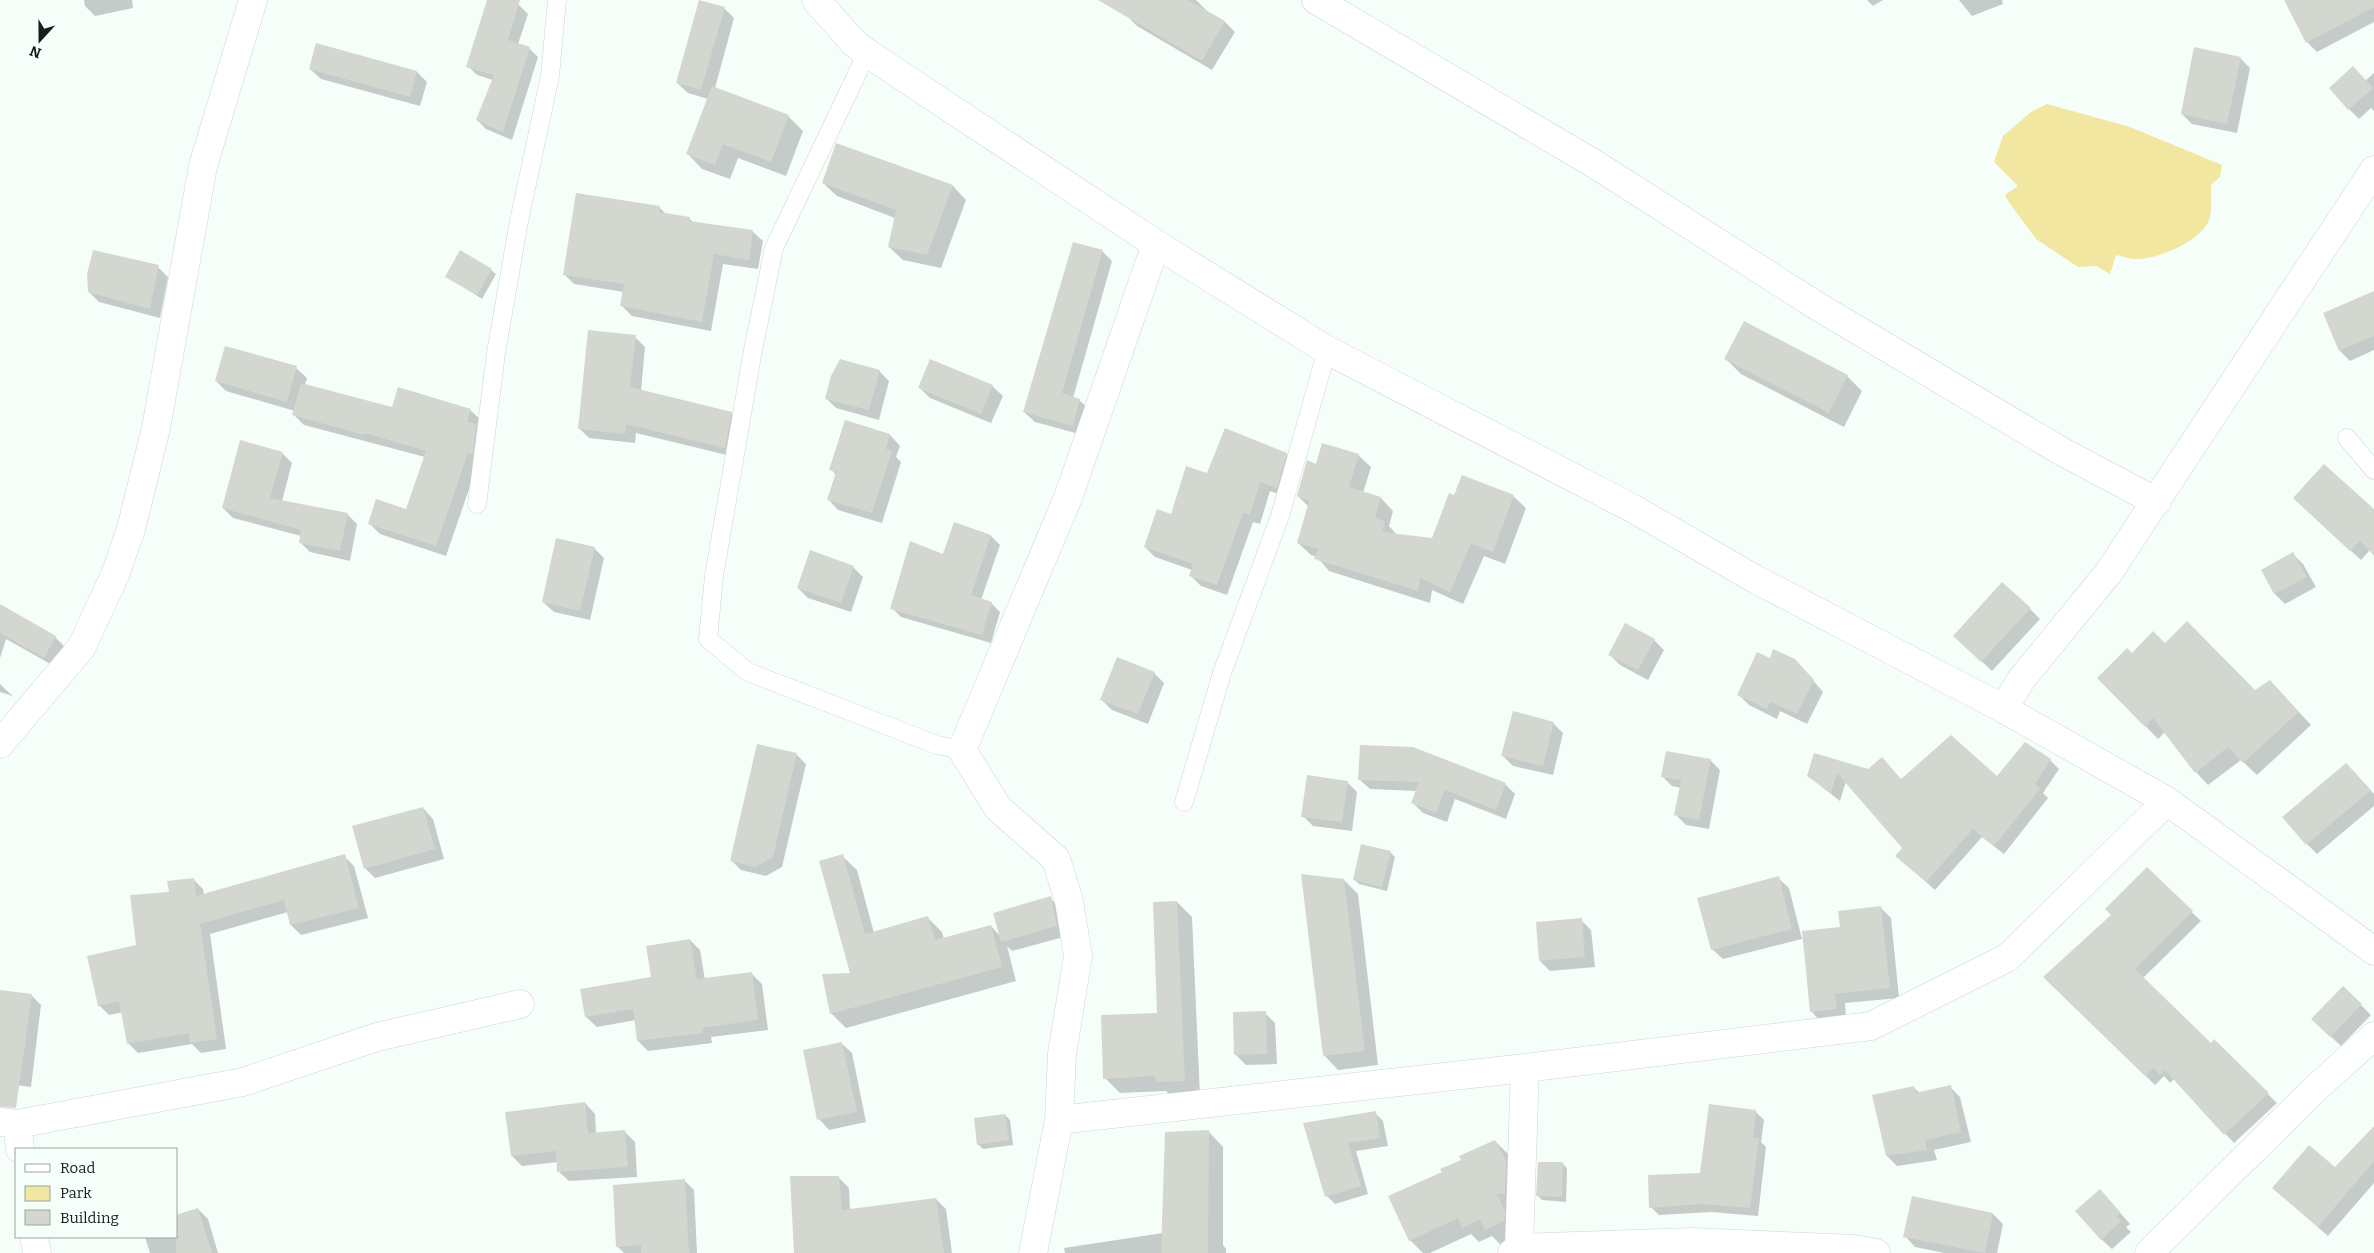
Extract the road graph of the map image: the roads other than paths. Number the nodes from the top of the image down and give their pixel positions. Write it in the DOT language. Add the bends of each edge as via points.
graph roads {
  1 [pos="253,0"];
  2 [pos="557,0"];
  3 [pos="816,0"];
  4 [pos="1316,0"];
  5 [pos="866,53"];
  6 [pos="2374,170"];
  7 [pos="1156,244"];
  8 [pos="1327,350"];
  9 [pos="2347,438"];
  10 [pos="2374,470"];
  11 [pos="2157,502"];
  12 [pos="477,504"];
  13 [pos="2004,709"];
  14 [pos="0,744"];
  15 [pos="962,750"];
  16 [pos="2167,801"];
  17 [pos="1184,802"];
  18 [pos="2374,951"];
  19 [pos="520,1004"];
  20 [pos="2374,1036"];
  21 [pos="1525,1068"];
  22 [pos="1060,1120"];
  23 [pos="12,1132"];
  24 [pos="34,1238"];
  25 [pos="1516,1251"];
  26 [pos="37,1253"];
  27 [pos="1032,1253"];
  28 [pos="1876,1253"];
  29 [pos="2149,1253"];
  1 -- 14 [label="street" via="203,166 156,428 131,529 115,575 81,648"];
  2 -- 12 [label="lane" via="550,76 519,221 496,353"];
  3 -- 5 [label="street"];
  4 -- 11 [label="street" via="1593,163 1817,306 2061,451"];
  5 -- 7 [label="street"];
  5 -- 15 [label="lane" via="774,248 714,576 708,639 748,672 937,744"];
  6 -- 11 [label="street"];
  7 -- 8 [label="street"];
  7 -- 15 [label="street" via="1069,495"];
  8 -- 13 [label="street" via="1632,508 1755,579"];
  8 -- 17 [label="lane" via="1280,516 1222,673"];
  9 -- 10 [label="lane"];
  11 -- 13 [label="street" via="2109,572 2020,681"];
  13 -- 16 [label="street"];
  15 -- 22 [label="street" via="998,808 1056,859 1069,901 1078,956 1062,1054"];
  16 -- 18 [label="street"];
  16 -- 21 [label="street" via="2007,958 1871,1026"];
  19 -- 23 [label="street" via="377,1037 243,1082"];
  20 -- 29 [label="street" via="2316,1088"];
  21 -- 22 [label="street"];
  21 -- 25 [label="street"];
  22 -- 27 [label="street"];
  24 -- 26 [label="street"];
  25 -- 28 [label="street" via="1692,1242 1854,1249"];
}
